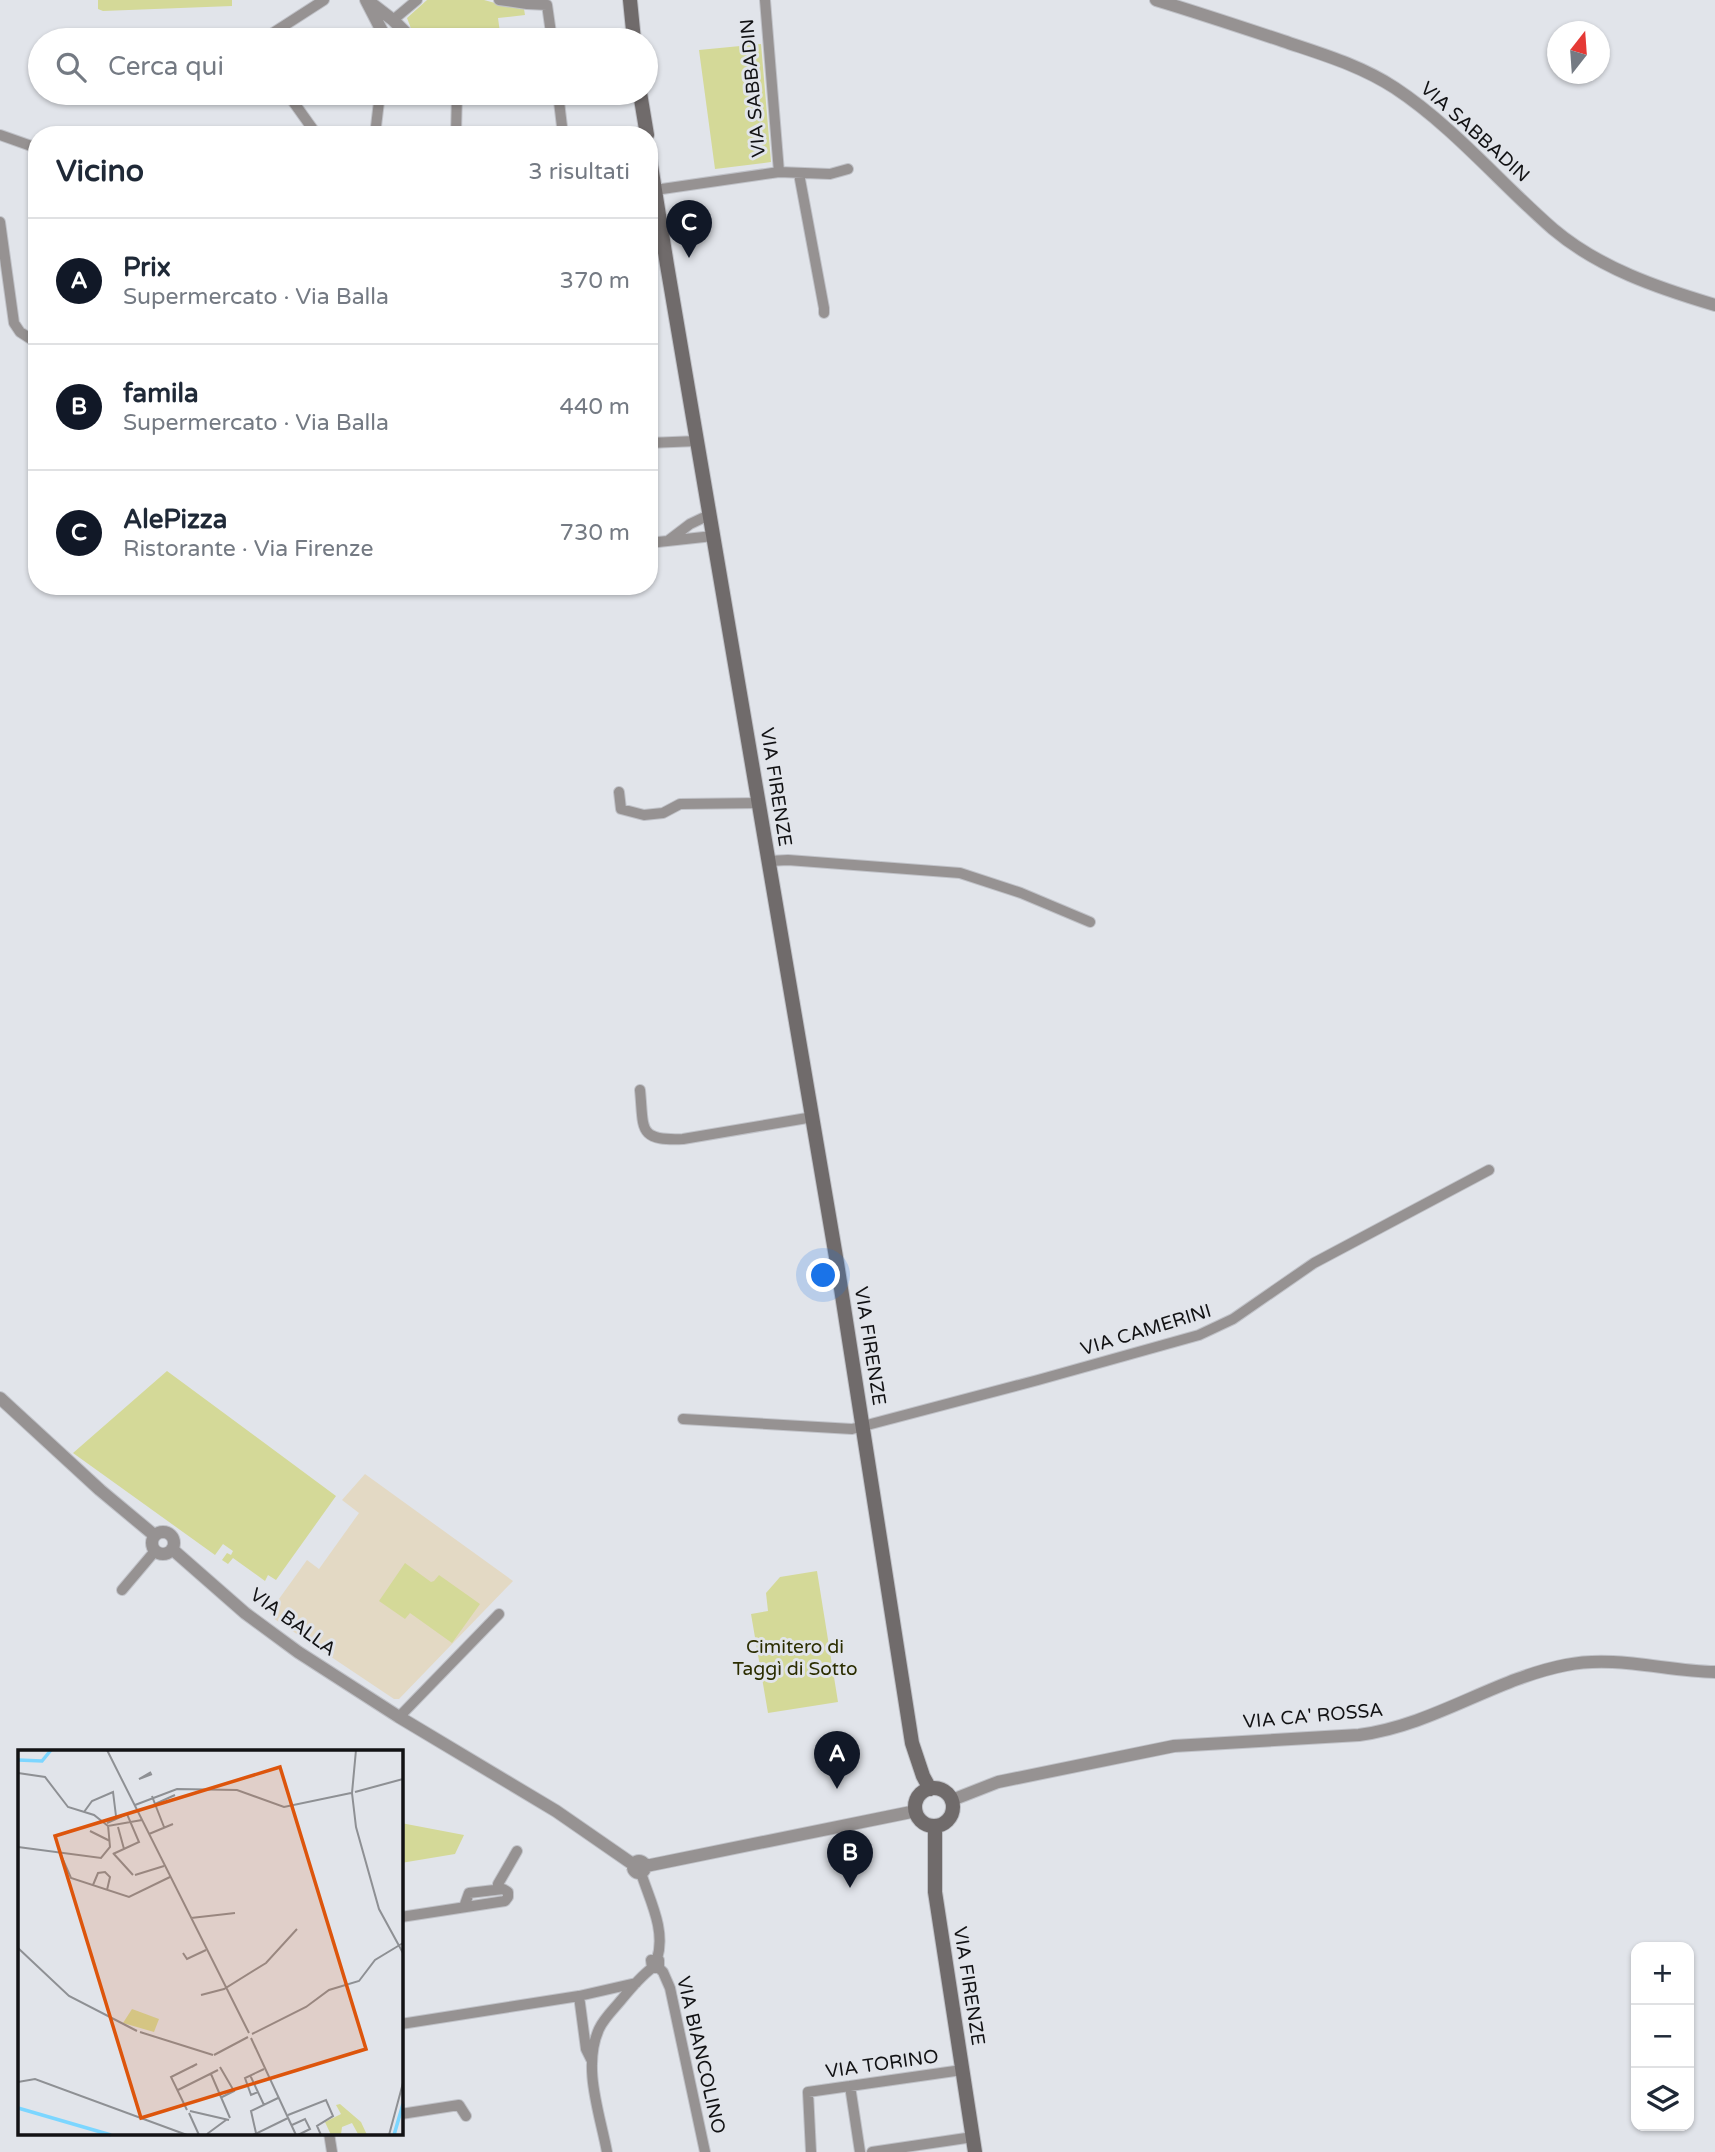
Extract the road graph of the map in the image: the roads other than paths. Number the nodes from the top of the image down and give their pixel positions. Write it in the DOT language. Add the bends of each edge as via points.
graph roads {
  1 [pos="324,0"];
  2 [pos="367,0"];
  3 [pos="417,0"];
  4 [pos="499,0"];
  5 [pos="630,0"];
  6 [pos="765,0"];
  7 [pos="1156,0"];
  8 [pos="395,21"];
  9 [pos="281,28"];
  10 [pos="381,28"];
  11 [pos="395,28"];
  12 [pos="402,28"];
  13 [pos="550,28"];
  14 [pos="633,28"];
  15 [pos="296,105"];
  16 [pos="379,105"];
  17 [pos="457,105"];
  18 [pos="559,105"];
  19 [pos="642,105"];
  20 [pos="311,126"];
  21 [pos="377,126"];
  22 [pos="456,126"];
  23 [pos="562,126"];
  24 [pos="646,126"];
  25 [pos="0,135"];
  26 [pos="28,145"];
  27 [pos="848,169"];
  28 [pos="779,172"];
  29 [pos="799,174"];
  30 [pos="658,183"];
  31 [pos="658,218"];
  32 [pos="0,222"];
  33 [pos="1715,305"];
  34 [pos="824,313"];
  35 [pos="28,337"];
  36 [pos="697,441"];
  37 [pos="658,443"];
  38 [pos="709,514"];
  39 [pos="713,536"];
  40 [pos="669,540"];
  41 [pos="658,542"];
  42 [pos="619,792"];
  43 [pos="760,803"];
  44 [pos="769,861"];
  45 [pos="1090,922"];
  46 [pos="640,1090"];
  47 [pos="813,1117"];
  48 [pos="1489,1170"];
  49 [pos="0,1398"];
  50 [pos="682,1419"];
  51 [pos="863,1426"];
  52 [pos="154,1535"];
  53 [pos="172,1549"];
  54 [pos="155,1551"];
  55 [pos="122,1590"];
  56 [pos="499,1614"];
  57 [pos="1715,1672"];
  58 [pos="399,1717"];
  59 [pos="930,1789"];
  60 [pos="952,1800"];
  61 [pos="916,1811"];
  62 [pos="935,1826"];
  63 [pos="517,1851"];
  64 [pos="640,1868"];
  65 [pos="402,1917"];
  66 [pos="656,1965"];
  67 [pos="636,1983"];
  68 [pos="602,1992"];
  69 [pos="579,1996"];
  70 [pos="618,2004"];
  71 [pos="582,2012"];
  72 [pos="402,2024"];
  73 [pos="598,2031"];
  74 [pos="592,2061"];
  75 [pos="962,2070"];
  76 [pos="850,2086"];
  77 [pos="402,2114"];
  78 [pos="466,2116"];
  79 [pos="329,2134"];
  80 [pos="973,2137"];
  81 [pos="332,2152"];
  82 [pos="607,2152"];
  83 [pos="705,2152"];
  84 [pos="811,2152"];
  85 [pos="860,2152"];
  86 [pos="872,2152"];
  87 [pos="975,2152"];
  1 -- 9 [label="street"];
  2 -- 8 [label="street"];
  2 -- 10 [label="street"];
  3 -- 8 [label="street"];
  4 -- 13 [label="street" via="547,5"];
  5 -- 14 [label="main road"];
  6 -- 28 [label="street, VIA SABBADIN"];
  7 -- 33 [label="street, VIA SABBADIN" via="1366,71 1421,106 1554,230 1580,248 1660,288"];
  8 -- 11 [label="street"];
  8 -- 12 [label="street"];
  15 -- 20 [label="street"];
  16 -- 21 [label="street"];
  17 -- 22 [label="street"];
  18 -- 23 [label="street"];
  19 -- 24 [label="main road"];
  25 -- 26 [label="street"];
  27 -- 29 [label="street"];
  28 -- 29 [label="street"];
  28 -- 30 [label="street"];
  29 -- 34 [label="street"];
  31 -- 36 [label="main road, VIA FIRENZE"];
  32 -- 35 [label="street" via="14,323"];
  36 -- 37 [label="street"];
  36 -- 38 [label="main road, VIA FIRENZE"];
  38 -- 39 [label="main road, VIA FIRENZE"];
  38 -- 40 [label="street"];
  39 -- 40 [label="street"];
  39 -- 43 [label="main road, VIA FIRENZE"];
  40 -- 41 [label="street"];
  42 -- 43 [label="street" via="621,809 644,815 663,813 680,804"];
  43 -- 44 [label="main road, VIA FIRENZE"];
  44 -- 45 [label="street" via="960,873"];
  44 -- 47 [label="main road, VIA FIRENZE"];
  46 -- 47 [label="street" via="643,1128 649,1136 662,1140"];
  47 -- 51 [label="main road, VIA FIRENZE"];
  48 -- 51 [label="street, VIA CAMERINI" via="1314,1262 1218,1328"];
  49 -- 52 [label="street"];
  50 -- 51 [label="street, VIA FIRENZE" via="844,1429"];
  51 -- 59 [label="main road, VIA FIRENZE" via="912,1743"];
  52 -- 53 [label="street" via="170,1533"];
  52 -- 54 [label="street" via="151,1544"];
  53 -- 54 [label="street" via="161,1554"];
  53 -- 58 [label="street, VIA BALLA" via="261,1626"];
  54 -- 55 [label="street"];
  56 -- 58 [label="street"];
  57 -- 60 [label="street, VIA CA' ROSSA" via="1598,1661 1563,1665 1383,1732 1174,1746 998,1782"];
  58 -- 64 [label="street, VIA BALLA" via="556,1811"];
  59 -- 60 [label="main road" via="946,1792"];
  59 -- 61 [label="main road" via="920,1795"];
  60 -- 62 [label="main road" via="950,1818"];
  61 -- 62 [label="main road" via="923,1822"];
  61 -- 64 [label="street"];
  62 -- 75 [label="main road, VIA FIRENZE" via="935,1892"];
  63 -- 65 [label="street" via="498,1884 508,1892 505,1901"];
  64 -- 66 [label="street" via="659,1925"];
  66 -- 67 [label="street"];
  66 -- 83 [label="street, VIA BIANCOLINO" via="670,1987"];
  67 -- 68 [label="street"];
  67 -- 70 [label="street"];
  68 -- 69 [label="street"];
  68 -- 70 [label="street" via="613,1995"];
  69 -- 71 [label="street"];
  69 -- 72 [label="street"];
  70 -- 73 [label="street"];
  71 -- 73 [label="street" via="588,2027"];
  71 -- 74 [label="street"];
  73 -- 74 [label="street"];
  74 -- 82 [label="street"];
  75 -- 76 [label="street, VIA TORINO"];
  75 -- 80 [label="main road, VIA FIRENZE"];
  76 -- 84 [label="street, VIA TORINO" via="807,2092"];
  76 -- 85 [label="street"];
  77 -- 78 [label="street" via="459,2105"];
  79 -- 81 [label="street"];
  80 -- 86 [label="street"];
  80 -- 87 [label="main road, VIA FIRENZE"];
}
